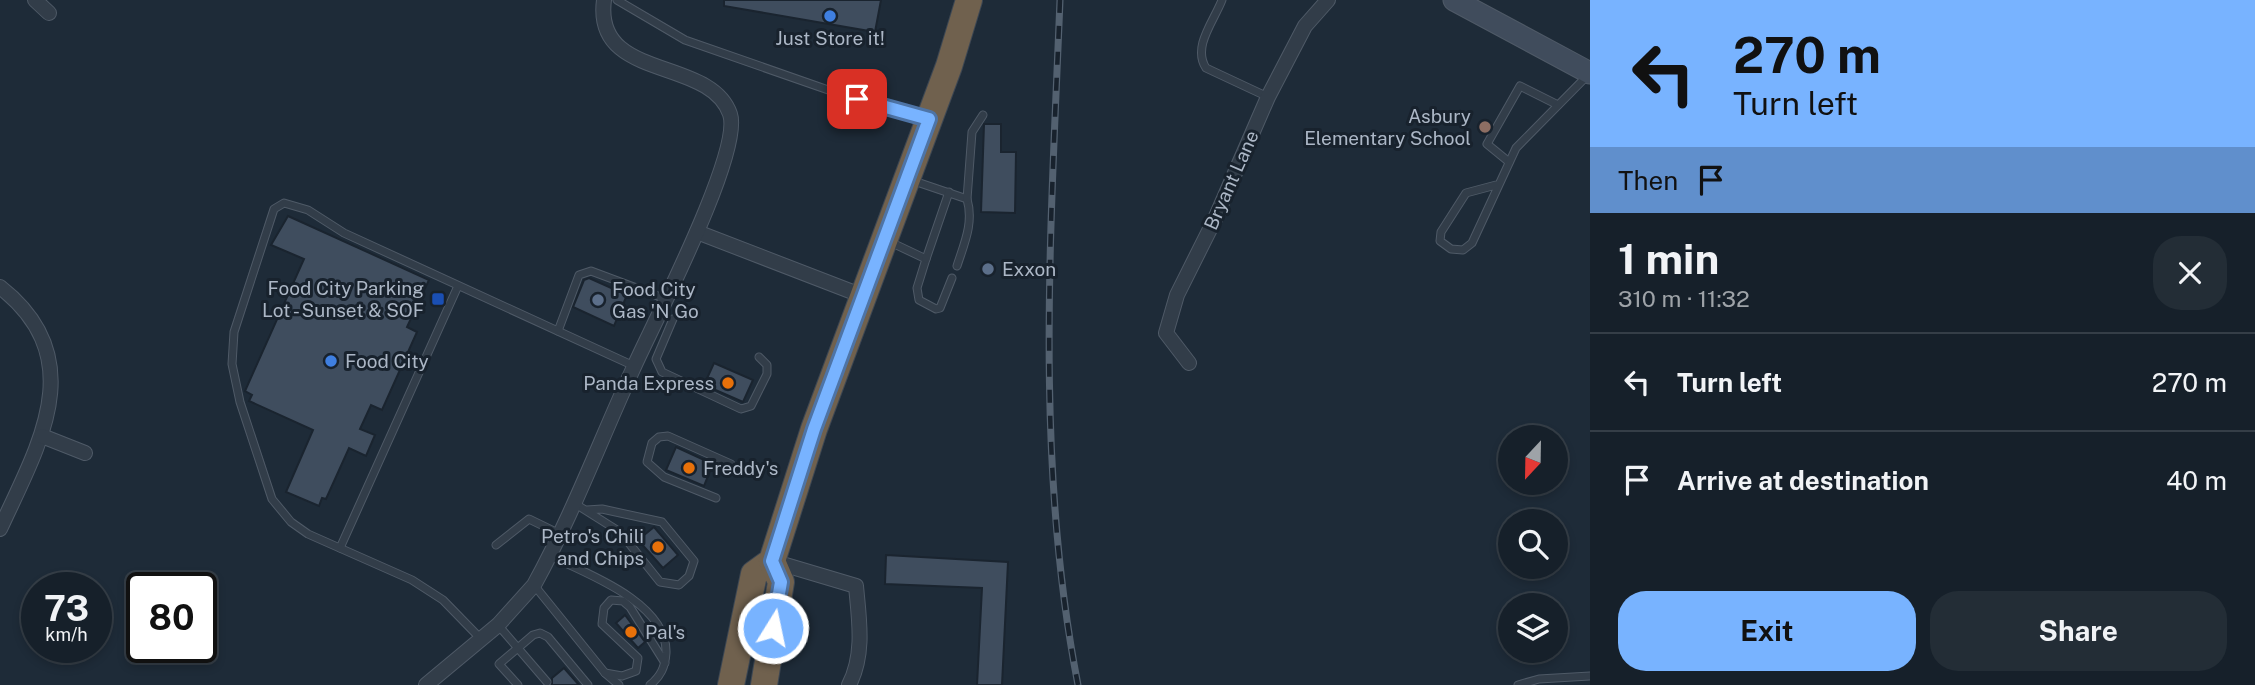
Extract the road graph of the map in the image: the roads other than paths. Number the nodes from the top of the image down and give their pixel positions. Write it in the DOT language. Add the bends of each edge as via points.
graph roads {
  1 [pos="35,0"];
  2 [pos="604,0"];
  3 [pos="617,0"];
  4 [pos="969,0"];
  5 [pos="1222,0"];
  6 [pos="1328,0"];
  7 [pos="1454,0"];
  8 [pos="49,13"];
  9 [pos="1590,73"];
  10 [pos="1268,97"];
  11 [pos="1558,105"];
  12 [pos="983,115"];
  13 [pos="929,119"];
  14 [pos="1509,162"];
  15 [pos="906,179"];
  16 [pos="1496,186"];
  17 [pos="949,192"];
  18 [pos="967,199"];
  19 [pos="697,232"];
  20 [pos="884,240"];
  21 [pos="926,259"];
  22 [pos="957,266"];
  23 [pos="952,278"];
  24 [pos="458,286"];
  25 [pos="0,287"];
  26 [pos="863,296"];
  27 [pos="666,300"];
  28 [pos="673,319"];
  29 [pos="558,331"];
  30 [pos="759,357"];
  31 [pos="1189,363"];
  32 [pos="634,366"];
  33 [pos="42,436"];
  34 [pos="85,453"];
  35 [pos="731,464"];
  36 [pos="716,498"];
  37 [pos="574,502"];
  38 [pos="587,510"];
  39 [pos="0,529"];
  40 [pos="560,534"];
  41 [pos="496,545"];
  42 [pos="340,548"];
  43 [pos="550,556"];
  44 [pos="772,561"];
  45 [pos="534,586"];
  46 [pos="745,614"];
  47 [pos="498,625"];
  48 [pos="480,638"];
  49 [pos="517,647"];
  50 [pos="665,663"];
  51 [pos="605,673"];
  52 [pos="1590,676"];
  53 [pos="547,682"];
  54 [pos="1538,682"];
  55 [pos="426,685"];
  56 [pos="518,685"];
  57 [pos="588,685"];
  58 [pos="619,685"];
  59 [pos="650,685"];
  60 [pos="720,685"];
  61 [pos="731,685"];
  62 [pos="764,685"];
  63 [pos="849,685"];
  64 [pos="1518,685"];
  1 -- 8 [label="street"];
  2 -- 19 [label="street" via="605,31 615,46 699,85 720,98 730,113 730,138"];
  3 -- 13 [label="lane" via="685,40 834,92"];
  4 -- 13 [label="highway"];
  5 -- 10 [label="lane" via="1202,47 1202,61 1206,68"];
  6 -- 10 [label="street, Bryant Lane" via="1305,26"];
  7 -- 9 [label="street"];
  9 -- 11 [label="lane"];
  10 -- 31 [label="street, Bryant Lane" via="1177,295 1166,333"];
  11 -- 14 [label="lane" via="1516,148"];
  11 -- 14 [label="lane" via="1520,86 1487,144"];
  12 -- 18 [label="lane" via="972,132"];
  13 -- 15 [label="highway"];
  14 -- 16 [label="lane"];
  15 -- 17 [label="lane"];
  15 -- 20 [label="highway"];
  16 -- 16 [label="lane" via="1472,243 1463,250 1440,241 1466,192"];
  17 -- 18 [label="lane"];
  17 -- 21 [label="lane"];
  18 -- 22 [label="lane" via="971,212"];
  19 -- 26 [label="street"];
  19 -- 27 [label="street"];
  20 -- 21 [label="lane"];
  20 -- 26 [label="highway"];
  21 -- 23 [label="lane" via="916,288 919,300 940,307"];
  24 -- 29 [label="lane"];
  24 -- 42 [label="lane"];
  24 -- 42 [label="lane" via="344,233 308,210 284,203 274,209 234,332 232,365 272,499 291,522"];
  25 -- 33 [label="street" via="25,313 46,350 51,395"];
  26 -- 44 [label="highway"];
  27 -- 29 [label="lane" via="591,271 579,275"];
  27 -- 32 [label="street"];
  28 -- 30 [label="lane" via="656,359 662,372 741,409 751,406 767,374"];
  29 -- 32 [label="lane"];
  32 -- 37 [label="street"];
  33 -- 34 [label="street"];
  33 -- 39 [label="street"];
  35 -- 36 [label="lane" via="668,436 659,436 647,454 647,462 664,477"];
  37 -- 38 [label="lane"];
  37 -- 40 [label="street"];
  38 -- 38 [label="lane" via="620,532 660,582 679,585 689,576 694,561 662,522"];
  40 -- 41 [label="lane" via="529,519"];
  40 -- 43 [label="street"];
  42 -- 48 [label="lane" via="412,580 443,600"];
  43 -- 45 [label="street"];
  43 -- 50 [label="lane" via="630,596 658,626 666,646"];
  44 -- 46 [label="highway" via="754,574"];
  44 -- 62 [label="highway" via="781,582"];
  44 -- 63 [label="street" via="856,586 858,668"];
  45 -- 47 [label="street"];
  45 -- 51 [label="lane"];
  46 -- 60 [label="highway" via="723,662"];
  46 -- 61 [label="highway"];
  47 -- 48 [label="street"];
  47 -- 49 [label="lane"];
  48 -- 55 [label="street"];
  49 -- 53 [label="lane"];
  49 -- 56 [label="lane" via="499,664"];
  49 -- 57 [label="lane" via="533,635 548,637"];
  50 -- 51 [label="lane" via="630,607 611,600 604,608 602,624 638,658 636,671 622,676"];
  50 -- 59 [label="lane"];
  51 -- 58 [label="lane"];
  52 -- 54 [label="lane"];
  54 -- 64 [label="lane"];
}
